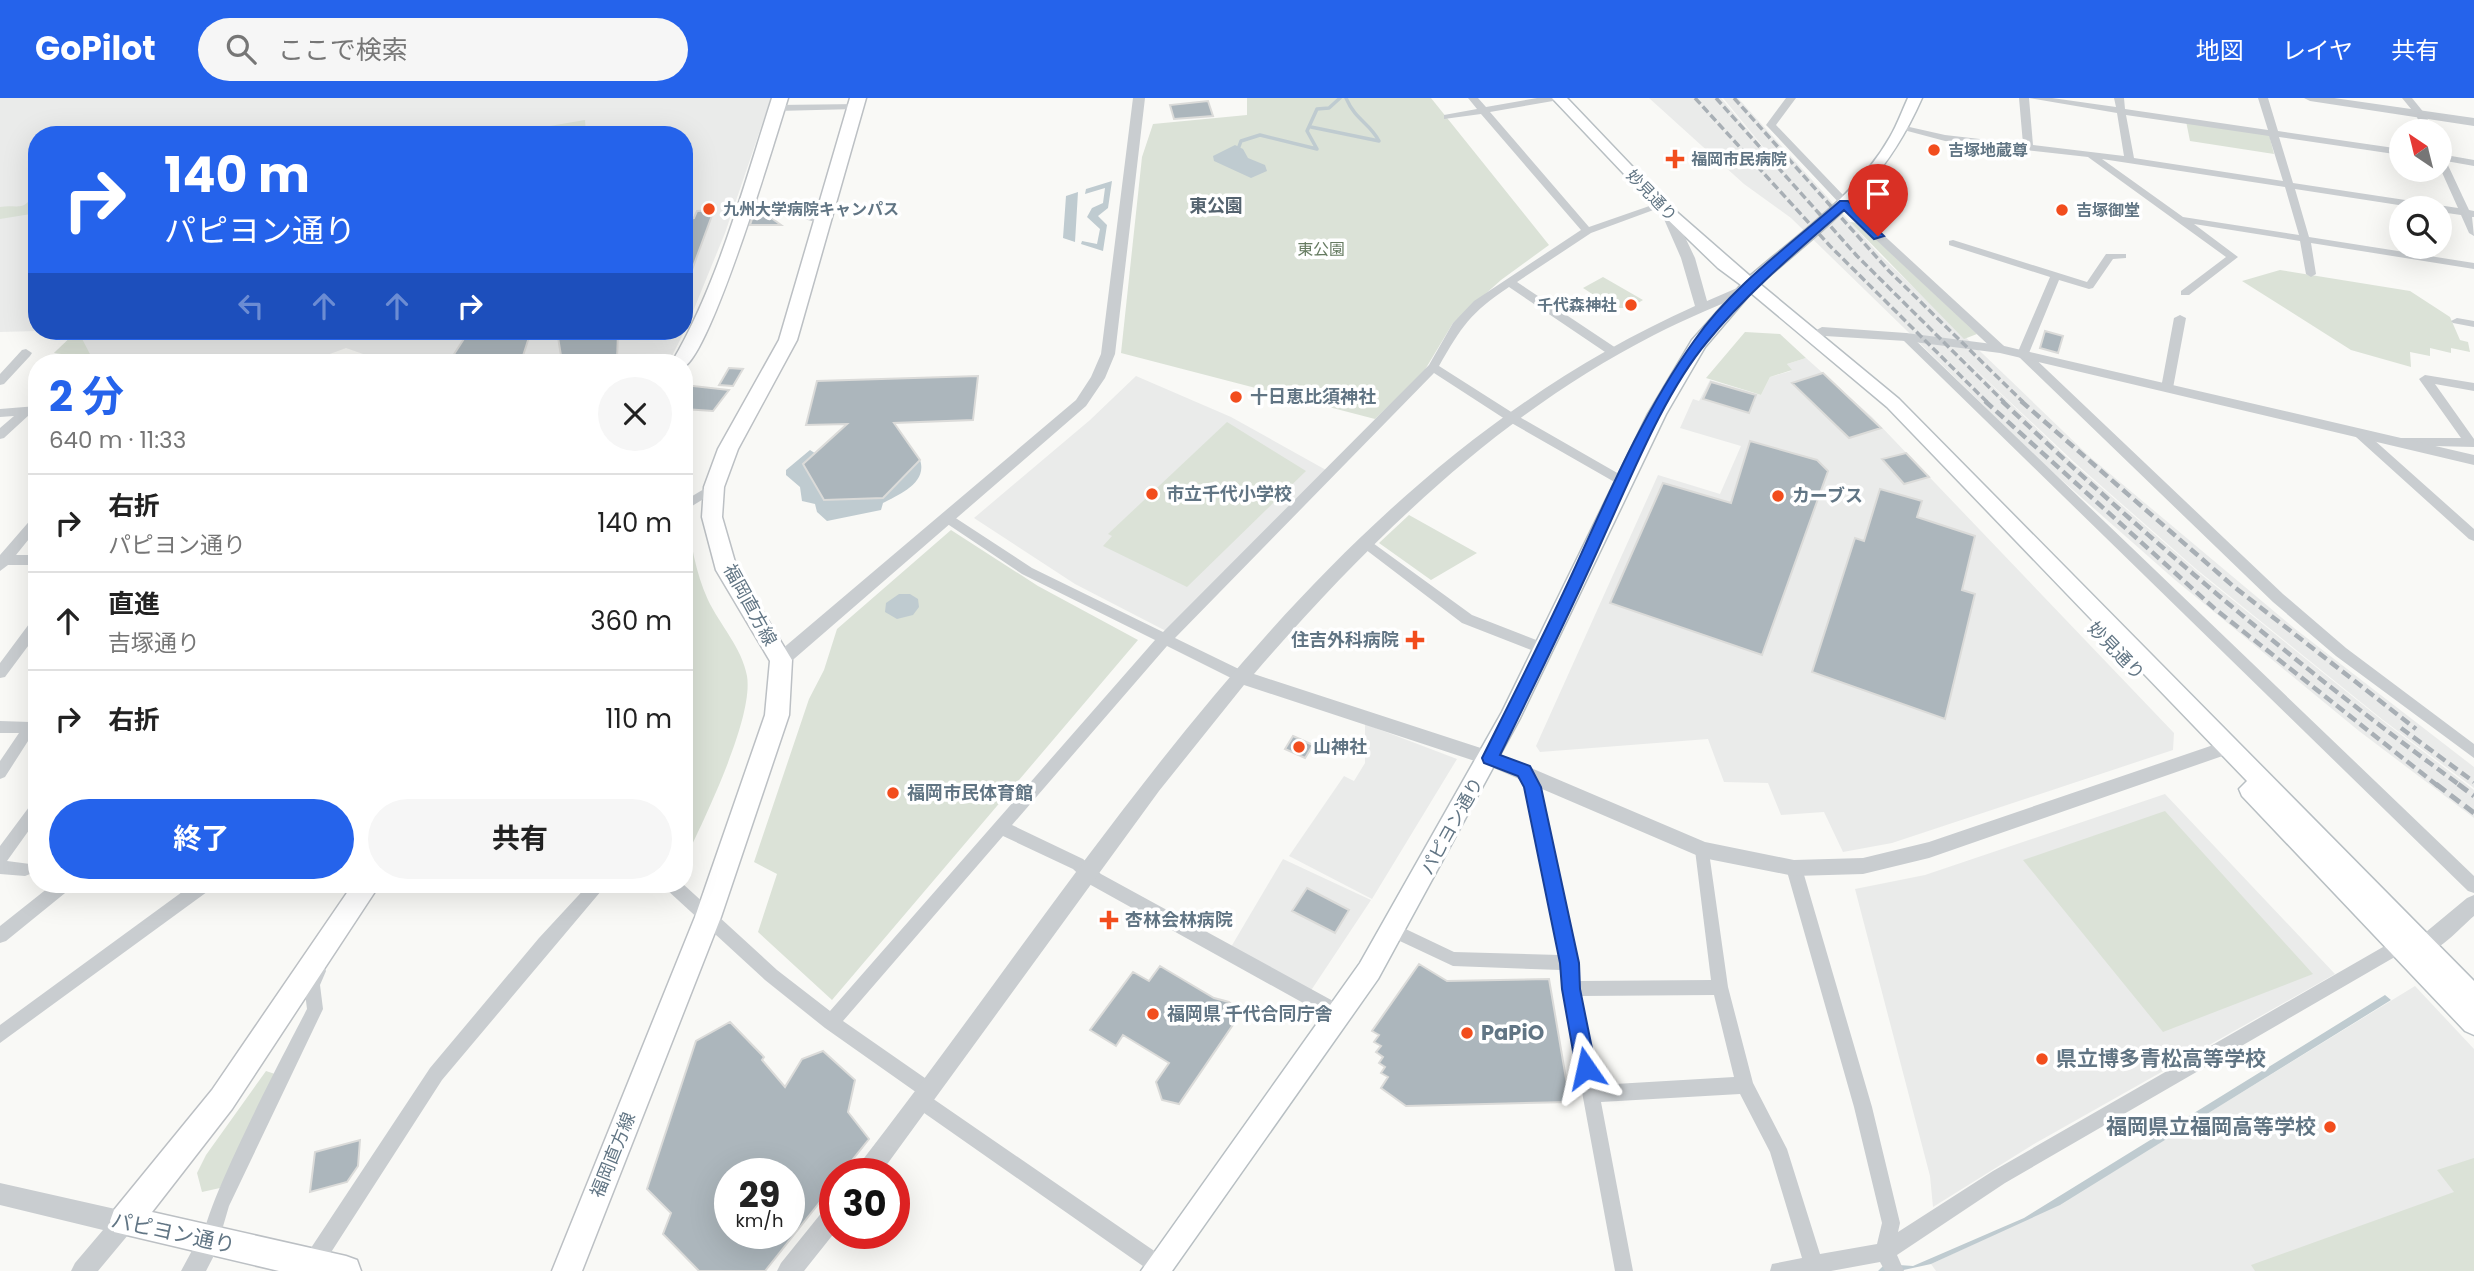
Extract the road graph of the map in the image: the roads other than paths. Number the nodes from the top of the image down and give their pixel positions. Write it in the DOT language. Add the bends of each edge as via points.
graph roads {
  1 [pos="1139,98"];
  2 [pos="1472,98"];
  3 [pos="1553,98"];
  4 [pos="1559,98"];
  5 [pos="1791,98"];
  6 [pos="1915,98"];
  7 [pos="2024,98"];
  8 [pos="2033,98"];
  9 [pos="2119,98"];
  10 [pos="2263,98"];
  11 [pos="2310,98"];
  12 [pos="2407,98"];
  13 [pos="857,102"];
  14 [pos="778,103"];
  15 [pos="1483,110"];
  16 [pos="2121,111"];
  17 [pos="2420,114"];
  18 [pos="1447,117"];
  19 [pos="2422,119"];
  20 [pos="2474,122"];
  21 [pos="1905,129"];
  22 [pos="2273,132"];
  23 [pos="2028,148"];
  24 [pos="2389,150"];
  25 [pos="2090,154"];
  26 [pos="2129,160"];
  27 [pos="2452,160"];
  28 [pos="2474,163"];
  29 [pos="2452,180"];
  30 [pos="2288,185"];
  31 [pos="747,202"];
  32 [pos="1844,204"];
  33 [pos="1664,208"];
  34 [pos="2470,213"];
  35 [pos="2179,219"];
  36 [pos="824,221"];
  37 [pos="1587,232"];
  38 [pos="2474,233"];
  39 [pos="2305,239"];
  40 [pos="1953,243"];
  41 [pos="2122,256"];
  42 [pos="2474,266"];
  43 [pos="2311,274"];
  44 [pos="2055,277"];
  45 [pos="1509,282"];
  46 [pos="1751,286"];
  47 [pos="2185,293"];
  48 [pos="1701,305"];
  49 [pos="2180,318"];
  50 [pos="2457,321"];
  51 [pos="2474,324"];
  52 [pos="1816,336"];
  53 [pos="1906,337"];
  54 [pos="2000,349"];
  55 [pos="1612,351"];
  56 [pos="26,353"];
  57 [pos="686,354"];
  58 [pos="2023,354"];
  59 [pos="1433,367"];
  60 [pos="0,381"];
  61 [pos="2167,387"];
  62 [pos="2474,387"];
  63 [pos="28,410"];
  64 [pos="0,413"];
  65 [pos="28,413"];
  66 [pos="1512,418"];
  67 [pos="0,435"];
  68 [pos="2360,435"];
  69 [pos="2395,442"];
  70 [pos="2472,442"];
  71 [pos="2474,460"];
  72 [pos="1622,481"];
  73 [pos="714,487"];
  74 [pos="693,501"];
  75 [pos="947,518"];
  76 [pos="28,531"];
  77 [pos="2474,536"];
  78 [pos="1366,543"];
  79 [pos="28,561"];
  80 [pos="2,562"];
  81 [pos="28,636"];
  82 [pos="1163,641"];
  83 [pos="1544,649"];
  84 [pos="781,660"];
  85 [pos="0,673"];
  86 [pos="1242,677"];
  87 [pos="0,727"];
  88 [pos="28,728"];
  89 [pos="28,731"];
  90 [pos="2221,750"];
  91 [pos="2474,752"];
  92 [pos="1490,758"];
  93 [pos="1524,771"];
  94 [pos="0,773"];
  95 [pos="28,819"];
  96 [pos="1002,828"];
  97 [pos="1703,850"];
  98 [pos="0,858"];
  99 [pos="0,867"];
  100 [pos="1794,868"];
  101 [pos="25,869"];
  102 [pos="1087,872"];
  103 [pos="2474,886"];
  104 [pos="53,893"];
  105 [pos="193,893"];
  106 [pos="360,893"];
  107 [pos="591,893"];
  108 [pos="682,893"];
  109 [pos="2474,904"];
  110 [pos="708,917"];
  111 [pos="337,925"];
  112 [pos="1393,930"];
  113 [pos="0,936"];
  114 [pos="2413,947"];
  115 [pos="1569,963"];
  116 [pos="1720,987"];
  117 [pos="1571,989"];
  118 [pos="2474,998"];
  119 [pos="1338,1013"];
  120 [pos="831,1023"];
  121 [pos="2474,1023"];
  122 [pos="0,1035"];
  123 [pos="1745,1085"];
  124 [pos="1591,1094"];
  125 [pos="926,1096"];
  126 [pos="878,1158"];
  127 [pos="0,1194"];
  128 [pos="125,1221"];
  129 [pos="819,1234"];
  130 [pos="210,1240"];
  131 [pos="1885,1252"];
  132 [pos="312,1264"];
  133 [pos="1814,1266"];
  134 [pos="1157,1269"];
  135 [pos="83,1271"];
  136 [pos="193,1271"];
  137 [pos="346,1271"];
  138 [pos="567,1271"];
  139 [pos="790,1271"];
  140 [pos="1624,1271"];
  141 [pos="1779,1271"];
  142 [pos="1895,1271"];
  1 -- 75 [label="street" via="1108,354 1098,378 1081,403"];
  2 -- 15 [label="street"];
  3 -- 15 [label="street"];
  4 -- 33 [label="main road, 妙見通り"];
  5 -- 32 [label="street" via="1772,125"];
  6 -- 21 [label="main road, パピヨン通り"];
  7 -- 23 [label="street"];
  8 -- 16 [label="street"];
  9 -- 16 [label="street"];
  10 -- 22 [label="street"];
  11 -- 17 [label="street"];
  12 -- 17 [label="street"];
  13 -- 14 [label="street"];
  13 -- 36 [label="main road, 福岡直方線"];
  14 -- 31 [label="main road"];
  15 -- 18 [label="street"];
  15 -- 37 [label="street"];
  16 -- 22 [label="street"];
  16 -- 26 [label="street"];
  17 -- 19 [label="street"];
  17 -- 20 [label="street"];
  21 -- 23 [label="street"];
  21 -- 32 [label="main road, パピヨン通り" via="1879,169"];
  22 -- 24 [label="street"];
  22 -- 30 [label="street"];
  23 -- 25 [label="street"];
  25 -- 26 [label="street"];
  25 -- 35 [label="street"];
  26 -- 30 [label="street"];
  27 -- 28 [label="street"];
  29 -- 34 [label="street"];
  30 -- 34 [label="street"];
  30 -- 39 [label="street"];
  31 -- 36 [label="street"];
  31 -- 57 [label="main road" via="698,333"];
  32 -- 46 [label="main road, パピヨン通り"];
  32 -- 54 [label="street"];
  33 -- 37 [label="street"];
  33 -- 46 [label="main road, 妙見通り"];
  33 -- 48 [label="street" via="1688,258"];
  34 -- 38 [label="street"];
  35 -- 39 [label="street"];
  35 -- 47 [label="street" via="2233,257"];
  36 -- 73 [label="main road, 福岡直方線" via="788,340 728,449"];
  37 -- 45 [label="street"];
  39 -- 42 [label="street"];
  39 -- 43 [label="street"];
  40 -- 44 [label="street"];
  41 -- 44 [label="street" via="2110,256 2089,286"];
  44 -- 58 [label="street"];
  45 -- 55 [label="street"];
  45 -- 59 [label="street" via="1478,303 1457,325"];
  46 -- 48 [label="street"];
  46 -- 52 [label="main road, 妙見通り"];
  46 -- 72 [label="main road, パピヨン通り" via="1700,341"];
  46 -- 90 [label="main road, 妙見通り" via="1881,408"];
  48 -- 55 [label="street"];
  49 -- 61 [label="street"];
  50 -- 51 [label="street"];
  52 -- 53 [label="street" via="1822,331"];
  52 -- 90 [label="main road, 妙見通り" via="1893,403"];
  53 -- 54 [label="street"];
  53 -- 103 [label="street"];
  54 -- 58 [label="street"];
  55 -- 66 [label="street" via="1563,379"];
  56 -- 60 [label="street"];
  58 -- 61 [label="street"];
  58 -- 91 [label="street" via="2278,598 2341,652"];
  59 -- 66 [label="street"];
  59 -- 82 [label="street"];
  61 -- 68 [label="street"];
  62 -- 70 [label="street" via="2425,379"];
  63 -- 64 [label="street"];
  65 -- 67 [label="street"];
  66 -- 72 [label="street"];
  66 -- 78 [label="street" via="1470,447"];
  68 -- 69 [label="street"];
  68 -- 77 [label="street"];
  69 -- 70 [label="street"];
  69 -- 71 [label="street"];
  72 -- 83 [label="main road, パピヨン通り"];
  73 -- 74 [label="street"];
  73 -- 84 [label="main road, 福岡直方線" via="712,517 727,569"];
  75 -- 82 [label="street" via="1027,571"];
  75 -- 84 [label="street"];
  76 -- 80 [label="street"];
  78 -- 83 [label="street" via="1467,619"];
  78 -- 86 [label="street"];
  79 -- 80 [label="street"];
  81 -- 85 [label="street"];
  82 -- 86 [label="street"];
  82 -- 96 [label="street"];
  83 -- 92 [label="main road, パピヨン通り"];
  84 -- 110 [label="main road, 福岡直方線" via="777,715"];
  86 -- 92 [label="street"];
  86 -- 102 [label="street"];
  87 -- 88 [label="street"];
  89 -- 94 [label="street"];
  90 -- 100 [label="street" via="1929,849 1863,866"];
  90 -- 114 [label="main road, 妙見通り"];
  92 -- 93 [label="street"];
  92 -- 112 [label="main road, パピヨン通り"];
  93 -- 97 [label="street"];
  93 -- 115 [label="street" via="1532,787"];
  95 -- 98 [label="street"];
  96 -- 102 [label="street"];
  96 -- 120 [label="street"];
  97 -- 100 [label="street"];
  97 -- 116 [label="street"];
  99 -- 101 [label="street"];
  100 -- 131 [label="street" via="1863,1107 1891,1223"];
  102 -- 119 [label="street"];
  102 -- 125 [label="street"];
  104 -- 113 [label="street"];
  105 -- 122 [label="street"];
  106 -- 111 [label="main road"];
  107 -- 132 [label="street" via="436,1074"];
  108 -- 110 [label="street"];
  109 -- 114 [label="street"];
  110 -- 120 [label="street"];
  110 -- 138 [label="main road, 福岡直方線"];
  111 -- 128 [label="main road" via="268,1038 158,1185"];
  111 -- 130 [label="street" via="312,985 315,1009 220,1204"];
  112 -- 115 [label="street" via="1453,960"];
  112 -- 119 [label="main road, パピヨン通り"];
  114 -- 118 [label="main road, 妙見通り"];
  114 -- 121 [label="main road, 妙見通り"];
  114 -- 131 [label="street" via="2389,952 1999,1177"];
  115 -- 117 [label="street"];
  116 -- 117 [label="street"];
  116 -- 123 [label="street"];
  117 -- 124 [label="street"];
  119 -- 134 [label="main road, パピヨン通り"];
  120 -- 125 [label="street"];
  123 -- 124 [label="street"];
  123 -- 133 [label="street" via="1778,1149"];
  124 -- 140 [label="street"];
  125 -- 126 [label="street"];
  125 -- 134 [label="street"];
  127 -- 128 [label="street, パピヨン通り"];
  128 -- 130 [label="main road, パピヨン通り"];
  128 -- 135 [label="street"];
  129 -- 139 [label="street"];
  130 -- 132 [label="main road, パピヨン通り"];
  130 -- 136 [label="street"];
  131 -- 133 [label="street"];
  131 -- 142 [label="street"];
  132 -- 137 [label="main road, パピヨン通り"];
  133 -- 141 [label="street"];
}
